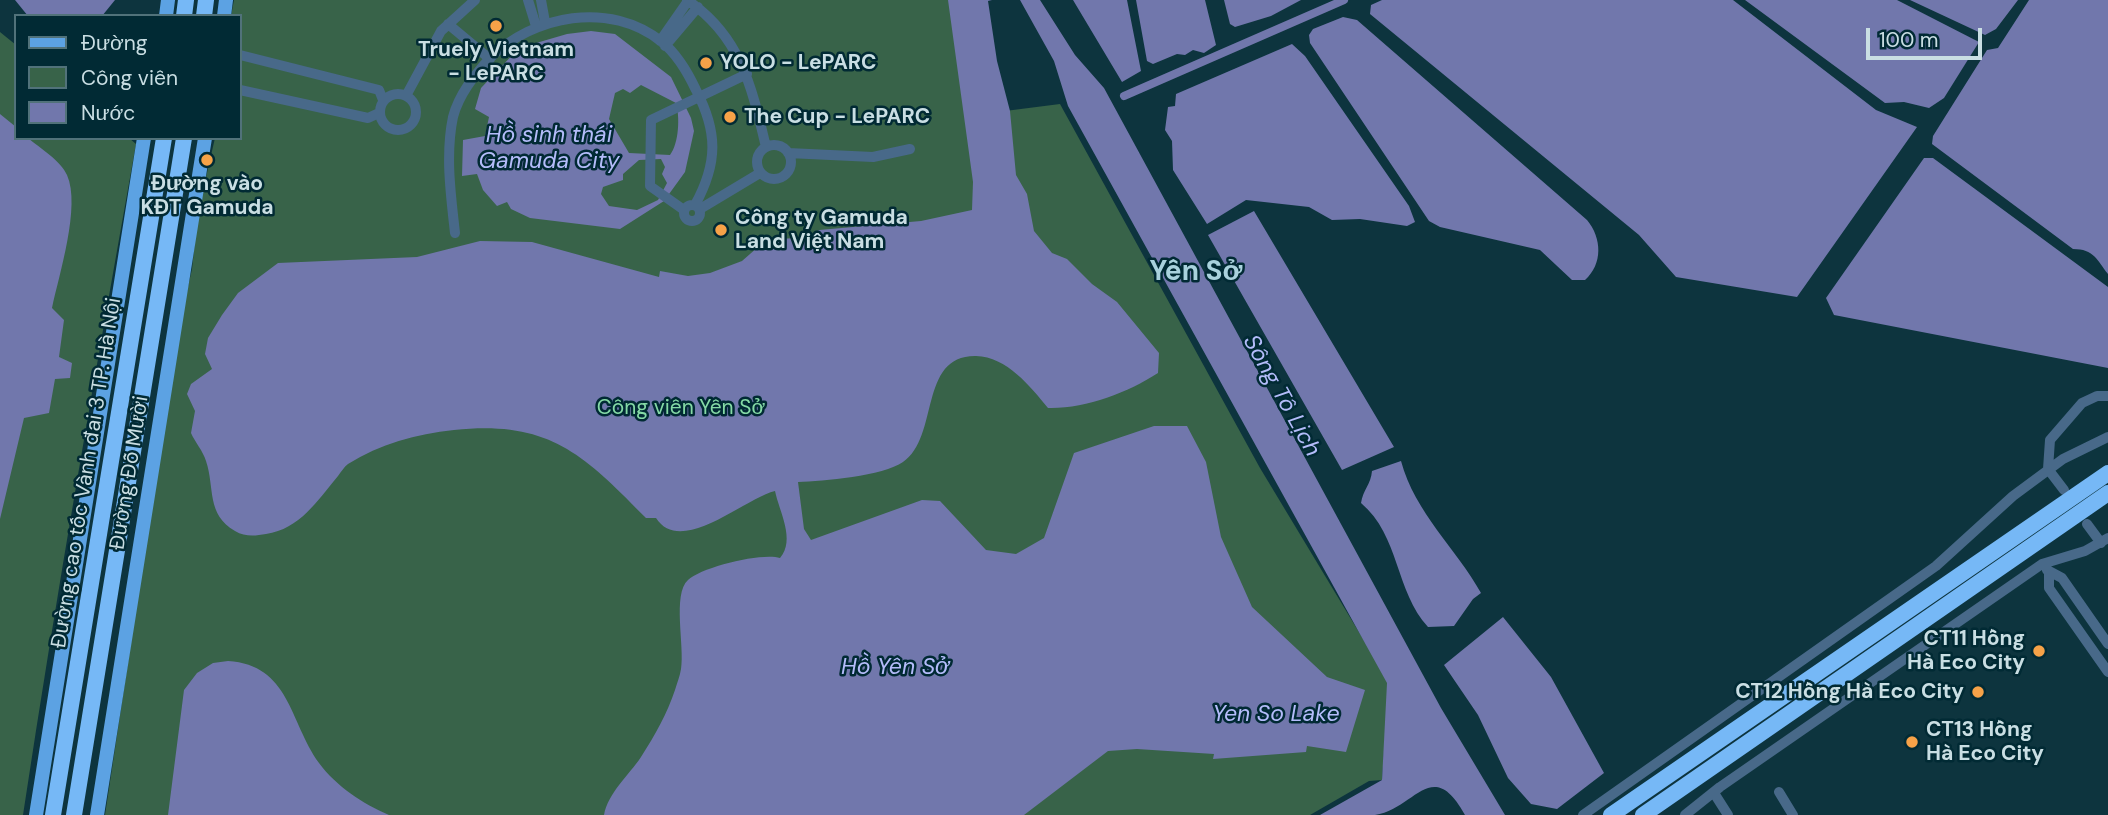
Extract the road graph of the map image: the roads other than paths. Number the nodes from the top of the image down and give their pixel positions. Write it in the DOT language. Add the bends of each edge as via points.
graph roads {
  1 [pos="475,0"];
  2 [pos="528,0"];
  3 [pos="541,0"];
  4 [pos="691,3"];
  5 [pos="450,23"];
  6 [pos="541,24"];
  7 [pos="663,44"];
  8 [pos="242,56"];
  9 [pos="491,58"];
  10 [pos="747,74"];
  11 [pos="242,90"];
  12 [pos="407,94"];
  13 [pos="700,96"];
  14 [pos="383,100"];
  15 [pos="379,113"];
  16 [pos="144,140"];
  17 [pos="164,140"];
  18 [pos="184,140"];
  19 [pos="205,140"];
  20 [pos="766,147"];
  21 [pos="910,149"];
  22 [pos="788,153"];
  23 [pos="760,173"];
  24 [pos="693,208"];
  25 [pos="455,233"];
  26 [pos="2108,396"];
  27 [pos="2108,437"];
  28 [pos="2048,469"];
  29 [pos="2108,473"];
  30 [pos="2064,490"];
  31 [pos="2108,493"];
  32 [pos="2087,524"];
  33 [pos="2105,540"];
  34 [pos="2045,568"];
  35 [pos="2108,645"];
  36 [pos="2108,673"];
  37 [pos="1779,792"];
  38 [pos="1714,793"];
  39 [pos="36,815"];
  40 [pos="53,815"];
  41 [pos="74,815"];
  42 [pos="97,815"];
  43 [pos="1583,815"];
  44 [pos="1611,815"];
  45 [pos="1643,815"];
  46 [pos="1685,815"];
  47 [pos="1728,815"];
  48 [pos="1793,815"];
  1 -- 5 [label="street"];
  2 -- 6 [label="street"];
  3 -- 6 [label="street"];
  4 -- 7 [label="street"];
  4 -- 10 [label="street" via="729,41"];
  5 -- 9 [label="street"];
  5 -- 12 [label="street"];
  6 -- 7 [label="street" via="596,17 629,24"];
  6 -- 9 [label="street" via="507,41"];
  7 -- 13 [label="street"];
  8 -- 14 [label="street" via="379,90"];
  9 -- 25 [label="street" via="470,79 454,115 450,145"];
  10 -- 13 [label="street"];
  10 -- 20 [label="street"];
  11 -- 15 [label="street" via="368,118"];
  12 -- 14 [label="street" via="394,93"];
  12 -- 15 [label="street" via="416,104 416,117 409,127 396,131 384,125"];
  13 -- 24 [label="street" via="714,145 705,186"];
  13 -- 24 [label="street" via="651,121 649,150 650,187"];
  14 -- 15 [label="street"];
  16 -- 39 [label="main road, Đường Đỗ Mười"];
  17 -- 40 [label="highway, Đường cao tốc Vành đai 3 TP. Hà Nội"];
  18 -- 41 [label="highway, Đường cao tốc Vành đai 3 TP. Hà Nội"];
  19 -- 42 [label="main road, Đường Đỗ Mười"];
  20 -- 22 [label="street" via="778,146"];
  20 -- 23 [label="street" via="758,156"];
  21 -- 22 [label="street" via="873,157"];
  22 -- 23 [label="street" via="790,165 784,176 771,179"];
  23 -- 24 [label="street"];
  26 -- 28 [label="street" via="2082,403 2050,440"];
  27 -- 28 [label="street"];
  28 -- 30 [label="street"];
  28 -- 43 [label="street" via="1936,566"];
  29 -- 44 [label="highway"];
  31 -- 45 [label="highway"];
  32 -- 33 [label="street"];
  33 -- 34 [label="street"];
  34 -- 35 [label="street" via="2062,578"];
  34 -- 36 [label="street" via="2049,588"];
  34 -- 38 [label="street"];
  37 -- 48 [label="street"];
  38 -- 46 [label="street"];
  38 -- 47 [label="street"];
}
